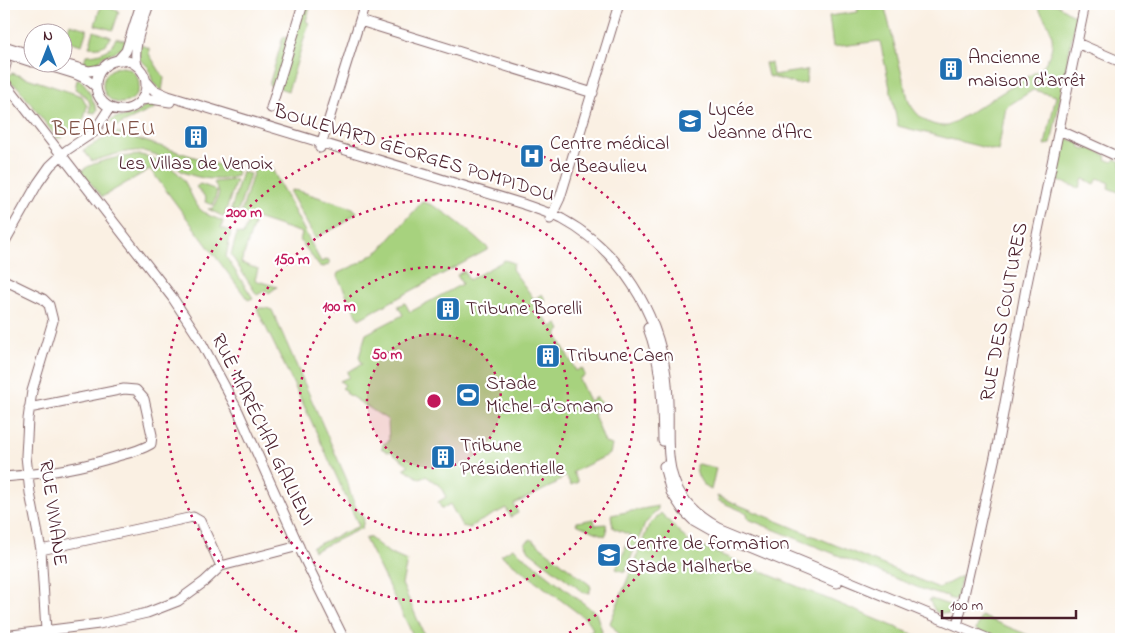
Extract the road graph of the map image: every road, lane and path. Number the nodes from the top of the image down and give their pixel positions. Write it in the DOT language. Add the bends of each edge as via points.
graph roads {
  1 [pos="141,4"];
  2 [pos="149,4"];
  3 [pos="303,4"];
  4 [pos="365,4"];
  5 [pos="619,4"];
  6 [pos="1086,4"];
  7 [pos="360,22"];
  8 [pos="1077,43"];
  9 [pos="4,46"];
  10 [pos="22,52"];
  11 [pos="4,54"];
  12 [pos="22,59"];
  13 [pos="118,60"];
  14 [pos="1121,62"];
  15 [pos="72,66"];
  16 [pos="137,66"];
  17 [pos="102,69"];
  18 [pos="64,72"];
  19 [pos="4,80"];
  20 [pos="146,81"];
  21 [pos="96,88"];
  22 [pos="593,92"];
  23 [pos="141,100"];
  24 [pos="110,107"];
  25 [pos="271,108"];
  26 [pos="1059,130"];
  27 [pos="321,146"];
  28 [pos="62,155"];
  29 [pos="1121,158"];
  30 [pos="551,217"];
  31 [pos="4,243"];
  32 [pos="4,280"];
  33 [pos="29,408"];
  34 [pos="28,475"];
  35 [pos="4,477"];
  36 [pos="299,546"];
  37 [pos="41,550"];
  38 [pos="221,566"];
  39 [pos="957,626"];
  40 [pos="46,631"];
  41 [pos="4,636"];
  42 [pos="344,639"];
  43 [pos="974,639"];
  44 [pos="989,639"];
  1 -- 13 [label="street" via="126,51"];
  2 -- 16 [label="street" via="134,56"];
  3 -- 25 [label="street"];
  4 -- 7 [label="street"];
  5 -- 22 [label="street"];
  6 -- 8 [label="street, RUE DES COUTURES"];
  7 -- 22 [label="street"];
  7 -- 27 [label="street"];
  8 -- 14 [label="street"];
  8 -- 26 [label="street, RUE DES COUTURES"];
  9 -- 10 [label="street"];
  11 -- 12 [label="street"];
  13 -- 16 [label="street"];
  13 -- 17 [label="street"];
  15 -- 17 [label="street" via="89,71"];
  16 -- 20 [label="street"];
  17 -- 21 [label="street"];
  18 -- 21 [label="street" via="88,80"];
  19 -- 28 [label="street, RUE MARÉCHAL GALLIENI"];
  20 -- 23 [label="street"];
  20 -- 27 [label="street, BOULEVARD GEORGES POMPIDOU" via="154,90 168,96"];
  21 -- 24 [label="street" via="100,99"];
  22 -- 30 [label="street"];
  23 -- 24 [label="street" via="126,109"];
  23 -- 27 [label="street, BOULEVARD GEORGES POMPIDOU" via="161,100"];
  24 -- 28 [label="street" via="94,132"];
  26 -- 29 [label="street"];
  26 -- 39 [label="street, RUE DES COUTURES" via="996,452"];
  27 -- 30 [label="street, BOULEVARD GEORGES POMPIDOU" via="523,204"];
  28 -- 31 [label="street" via="44,174"];
  28 -- 36 [label="street, RUE MARÉCHAL GALLIENI" via="172,297 199,338 238,411"];
  30 -- 39 [label="street, BOULEVARD GEORGES POMPIDOU" via="579,229 606,252 626,273 644,304 658,337 666,376 668,459 677,488 690,506 703,519 718,527"];
  30 -- 43 [label="street, BOULEVARD GEORGES POMPIDOU" via="580,237 616,270 641,311 660,371 666,478 671,492 693,520 716,533"];
  32 -- 33 [label="street, RUE VIVIANE" via="43,299 52,314 52,330 36,374"];
  33 -- 34 [label="street, RUE VIVIANE"];
  33 -- 34 [label="street" via="124,389 136,390 144,399 152,435 151,444 141,449 89,464"];
  34 -- 35 [label="street"];
  34 -- 37 [label="street, RUE VIVIANE"];
  36 -- 38 [label="street"];
  36 -- 42 [label="street, RUE MARÉCHAL GALLIENI"];
  37 -- 38 [label="street" via="193,517 200,521"];
  37 -- 40 [label="street, RUE VIVIANE"];
  38 -- 40 [label="street" via="178,601 163,607 116,621"];
  39 -- 44 [label="street, BOULEVARD GEORGES POMPIDOU"];
  40 -- 41 [label="street"];
}
